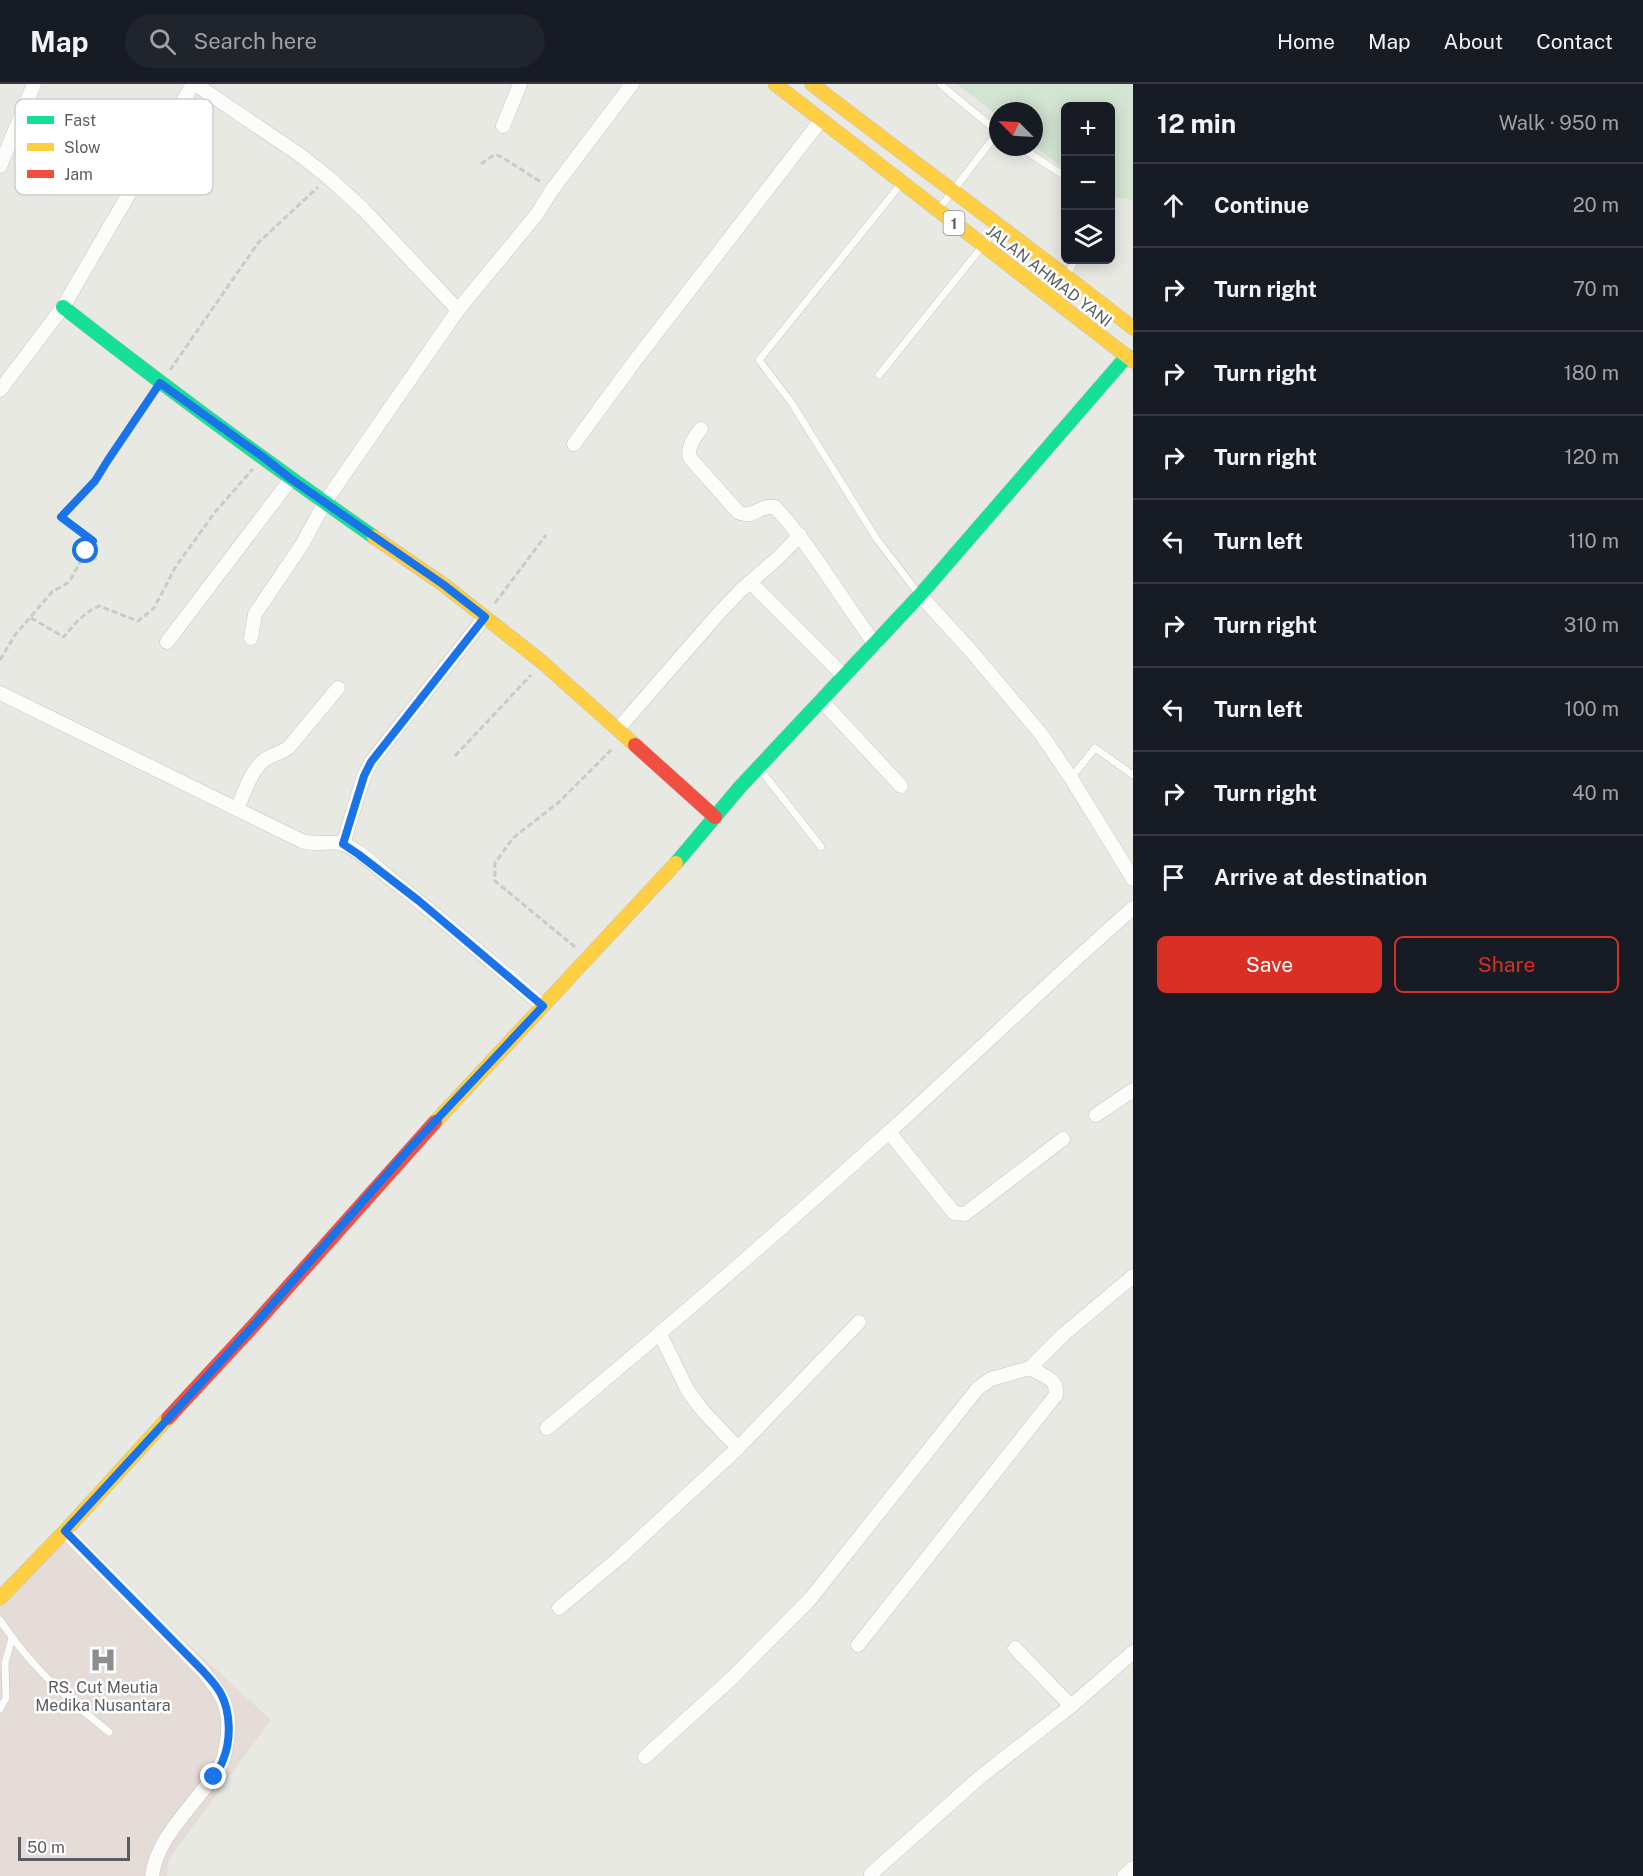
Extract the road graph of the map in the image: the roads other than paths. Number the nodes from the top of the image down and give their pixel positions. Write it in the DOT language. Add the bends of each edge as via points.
graph roads {
  1 [pos="34,84"];
  2 [pos="194,84"];
  3 [pos="520,84"];
  4 [pos="632,84"];
  5 [pos="775,84"];
  6 [pos="812,84"];
  7 [pos="940,84"];
  8 [pos="28,99"];
  9 [pos="185,99"];
  10 [pos="820,120"];
  11 [pos="989,125"];
  12 [pos="502,126"];
  13 [pos="15,130"];
  14 [pos="989,144"];
  15 [pos="1034,156"];
  16 [pos="917,165"];
  17 [pos="0,166"];
  18 [pos="1061,174"];
  19 [pos="902,183"];
  20 [pos="954,191"];
  21 [pos="129,195"];
  22 [pos="938,211"];
  23 [pos="999,226"];
  24 [pos="983,245"];
  25 [pos="1073,264"];
  26 [pos="1067,276"];
  27 [pos="63,307"];
  28 [pos="458,310"];
  29 [pos="1131,322"];
  30 [pos="1130,359"];
  31 [pos="879,375"];
  32 [pos="0,390"];
  33 [pos="701,429"];
  34 [pos="574,444"];
  35 [pos="291,479"];
  36 [pos="326,502"];
  37 [pos="800,535"];
  38 [pos="750,582"];
  39 [pos="920,595"];
  40 [pos="485,617"];
  41 [pos="251,638"];
  42 [pos="167,642"];
  43 [pos="875,644"];
  44 [pos="843,676"];
  45 [pos="338,688"];
  46 [pos="0,693"];
  47 [pos="821,700"];
  48 [pos="622,733"];
  49 [pos="759,767"];
  50 [pos="1133,775"];
  51 [pos="1071,778"];
  52 [pos="901,786"];
  53 [pos="237,809"];
  54 [pos="715,817"];
  55 [pos="343,844"];
  56 [pos="821,847"];
  57 [pos="1133,879"];
  58 [pos="1133,908"];
  59 [pos="543,1006"];
  60 [pos="1133,1090"];
  61 [pos="1096,1115"];
  62 [pos="889,1131"];
  63 [pos="1063,1139"];
  64 [pos="1133,1276"];
  65 [pos="860,1322"];
  66 [pos="660,1334"];
  67 [pos="1030,1368"];
  68 [pos="547,1428"];
  69 [pos="738,1448"];
  70 [pos="65,1531"];
  71 [pos="0,1598"];
  72 [pos="559,1608"];
  73 [pos="0,1620"];
  74 [pos="12,1638"];
  75 [pos="858,1644"];
  76 [pos="1015,1648"];
  77 [pos="1133,1652"];
  78 [pos="1071,1706"];
  79 [pos="0,1709"];
  80 [pos="109,1732"];
  81 [pos="645,1756"];
  82 [pos="1133,1868"];
  83 [pos="871,1874"];
  84 [pos="152,1876"];
  85 [pos="1124,1876"];
  1 -- 8 [label="street"];
  2 -- 9 [label="street"];
  2 -- 28 [label="street" via="328,177"];
  3 -- 12 [label="street"];
  4 -- 28 [label="street" via="537,214"];
  5 -- 10 [label="street, JALAN AHMAD YANI / 1"];
  6 -- 16 [label="street, 1"];
  7 -- 11 [label="lane"];
  10 -- 19 [label="street, JALAN AHMAD YANI / 1"];
  10 -- 34 [label="street"];
  13 -- 17 [label="street"];
  14 -- 20 [label="lane"];
  15 -- 18 [label="lane"];
  16 -- 19 [label="lane"];
  16 -- 20 [label="street, 1"];
  19 -- 22 [label="street, JALAN AHMAD YANI / 1"];
  19 -- 39 [label="lane" via="759,360 791,402 876,538"];
  20 -- 22 [label="lane"];
  20 -- 23 [label="street, 1"];
  21 -- 27 [label="street"];
  22 -- 24 [label="street, JALAN AHMAD YANI / 1"];
  23 -- 24 [label="lane"];
  23 -- 26 [label="street, 1"];
  24 -- 30 [label="street, JALAN AHMAD YANI / 1"];
  24 -- 31 [label="lane"];
  25 -- 26 [label="lane"];
  26 -- 29 [label="street, 1"];
  27 -- 32 [label="street"];
  27 -- 35 [label="street"];
  28 -- 36 [label="street"];
  30 -- 39 [label="street"];
  33 -- 37 [label="street" via="691,443 690,458 738,512 750,515 771,505"];
  35 -- 36 [label="street"];
  35 -- 42 [label="street"];
  36 -- 40 [label="street"];
  36 -- 41 [label="street" via="255,614"];
  37 -- 38 [label="street"];
  37 -- 43 [label="street"];
  38 -- 44 [label="street"];
  38 -- 48 [label="street" via="718,613"];
  39 -- 43 [label="street"];
  39 -- 51 [label="street" via="1027,717"];
  40 -- 48 [label="street"];
  40 -- 55 [label="street" via="371,762"];
  43 -- 44 [label="street"];
  44 -- 47 [label="street"];
  45 -- 53 [label="street" via="289,747 267,758 255,770"];
  46 -- 53 [label="street"];
  47 -- 49 [label="street"];
  47 -- 52 [label="street"];
  48 -- 54 [label="street"];
  49 -- 54 [label="street"];
  49 -- 56 [label="lane"];
  50 -- 51 [label="lane" via="1095,748"];
  51 -- 57 [label="street"];
  53 -- 55 [label="street" via="308,843"];
  54 -- 59 [label="street"];
  55 -- 59 [label="street" via="419,901"];
  58 -- 62 [label="street"];
  59 -- 70 [label="street"];
  60 -- 61 [label="street"];
  62 -- 63 [label="street" via="958,1215"];
  62 -- 66 [label="street"];
  64 -- 67 [label="street"];
  65 -- 69 [label="street"];
  66 -- 68 [label="street"];
  66 -- 69 [label="street" via="688,1391"];
  67 -- 75 [label="street" via="1055,1382 1056,1395"];
  67 -- 81 [label="street" via="991,1379 978,1388 811,1598 731,1680"];
  69 -- 72 [label="street"];
  70 -- 71 [label="street"];
  70 -- 84 [label="street" via="203,1671 226,1705 223,1760 167,1836"];
  73 -- 74 [label="lane"];
  74 -- 79 [label="lane" via="5,1663 6,1698"];
  74 -- 80 [label="lane" via="35,1666"];
  76 -- 78 [label="street"];
  77 -- 78 [label="street"];
  78 -- 83 [label="street" via="979,1778"];
  82 -- 85 [label="street"];
}
